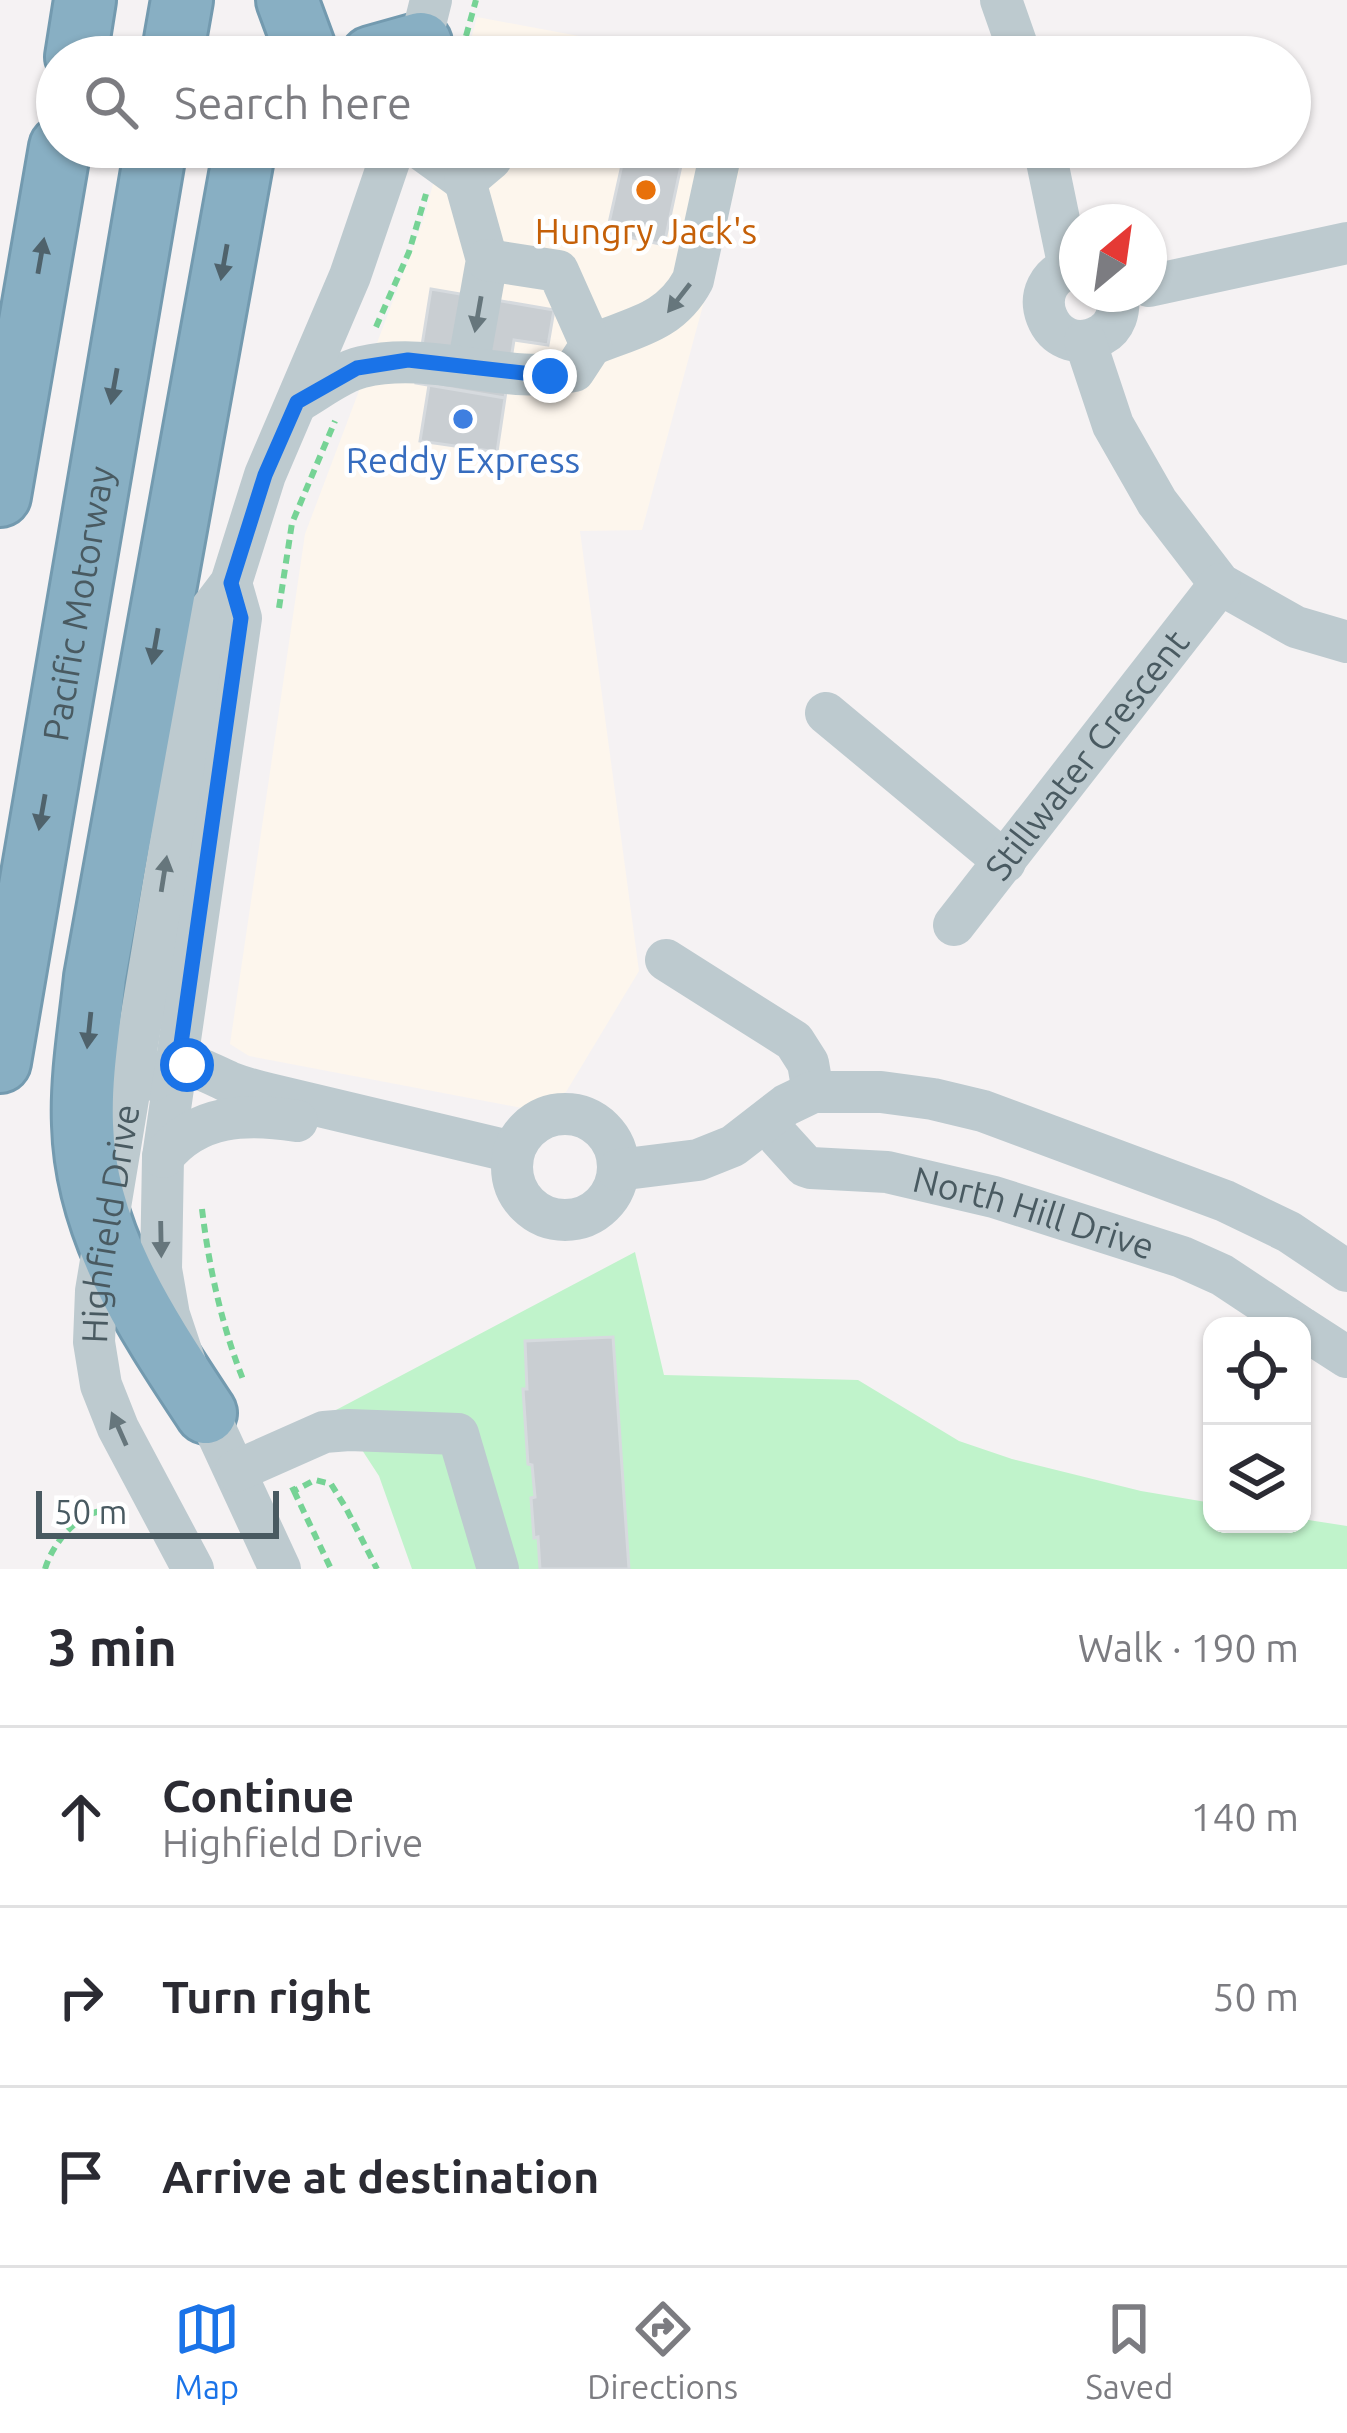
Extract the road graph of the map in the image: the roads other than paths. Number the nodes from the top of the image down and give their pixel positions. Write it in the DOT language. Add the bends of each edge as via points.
graph roads {
  1 [pos="86,0"];
  2 [pos="182,0"];
  3 [pos="272,0"];
  4 [pos="287,0"];
  5 [pos="1001,0"];
  6 [pos="80,36"];
  7 [pos="176,36"];
  8 [pos="265,36"];
  9 [pos="300,36"];
  10 [pos="1014,36"];
  11 [pos="56,168"];
  12 [pos="152,168"];
  13 [pos="241,168"];
  14 [pos="433,168"];
  15 [pos="446,168"];
  16 [pos="717,168"];
  17 [pos="1049,168"];
  18 [pos="1059,209"];
  19 [pos="1347,243"];
  20 [pos="487,260"];
  21 [pos="1059,275"];
  22 [pos="1167,282"];
  23 [pos="1118,312"];
  24 [pos="1085,341"];
  25 [pos="591,345"];
  26 [pos="468,367"];
  27 [pos="297,402"];
  28 [pos="0,496"];
  29 [pos="231,583"];
  30 [pos="1220,584"];
  31 [pos="1347,642"];
  32 [pos="826,712"];
  33 [pos="1005,862"];
  34 [pos="954,925"];
  35 [pos="666,960"];
  36 [pos="0,1062"];
  37 [pos="178,1065"];
  38 [pos="813,1093"];
  39 [pos="126,1105"];
  40 [pos="765,1122"];
  41 [pos="163,1156"];
  42 [pos="513,1165"];
  43 [pos="618,1171"];
  44 [pos="105,1238"];
  45 [pos="1347,1271"];
  46 [pos="1286,1317"];
  47 [pos="1311,1334"];
  48 [pos="1347,1357"];
  49 [pos="206,1412"];
  50 [pos="236,1471"];
  51 [pos="193,1569"];
  52 [pos="280,1569"];
  53 [pos="498,1569"];
  1 -- 6 [label="highway"];
  2 -- 7 [label="highway"];
  3 -- 8 [label="highway"];
  4 -- 9 [label="highway"];
  5 -- 10 [label="street"];
  28 -- 11 [label="highway, one-way"];
  12 -- 36 [label="highway, Pacific Motorway, one-way"];
  13 -- 44 [label="highway, one-way" via="95,977 83,1124"];
  14 -- 27 [label="street, Highfield Drive" via="350,276"];
  15 -- 20 [label="street"];
  16 -- 25 [label="street, one-way" via="683,299"];
  17 -- 18 [label="street"];
  19 -- 22 [label="street"];
  20 -- 25 [label="street" via="557,271"];
  20 -- 26 [label="street, one-way"];
  21 -- 24 [label="street" via="1046,289 1045,315 1062,336"];
  23 -- 24 [label="street" via="1104,334"];
  24 -- 30 [label="street" via="1113,425 1156,502"];
  25 -- 26 [label="street" via="574,371 550,376"];
  26 -- 27 [label="street" via="408,360 357,368"];
  27 -- 29 [label="street, Highfield Drive"];
  29 -- 37 [label="street, Highfield Drive" via="241,618"];
  39 -- 29 [label="street, Highfield Drive, one-way" via="209,612"];
  30 -- 31 [label="street" via="1295,627"];
  30 -- 33 [label="street, Stillwater Crescent"];
  32 -- 33 [label="street"];
  33 -- 34 [label="street, Stillwater Crescent"];
  35 -- 38 [label="street" via="794,1041"];
  37 -- 39 [label="street"];
  37 -- 41 [label="street, Highfield Drive"];
  37 -- 42 [label="street"];
  38 -- 40 [label="street"];
  38 -- 45 [label="street, North Hill Drive" via="881,1093 983,1111 1225,1201"];
  39 -- 44 [label="street, Highfield Drive"];
  40 -- 43 [label="street" via="698,1160"];
  40 -- 46 [label="street, North Hill Drive" via="805,1166 887,1172 994,1197 1182,1257"];
  41 -- 42 [label="street" via="203,1125 256,1115"];
  41 -- 49 [label="street, Highfield Drive, one-way" via="164,1293"];
  42 -- 43 [label="street" via="531,1208 565,1220 600,1207"];
  42 -- 43 [label="street" via="525,1131 562,1114 604,1132"];
  44 -- 49 [label="highway"];
  51 -- 44 [label="street, Highfield Drive, one-way" via="101,1385 94,1309"];
  47 -- 48 [label="street, North Hill Drive"];
  49 -- 50 [label="street, Highfield Drive"];
  50 -- 52 [label="street, Highfield Drive"];
  50 -- 53 [label="street" via="333,1430 458,1434"];
}
